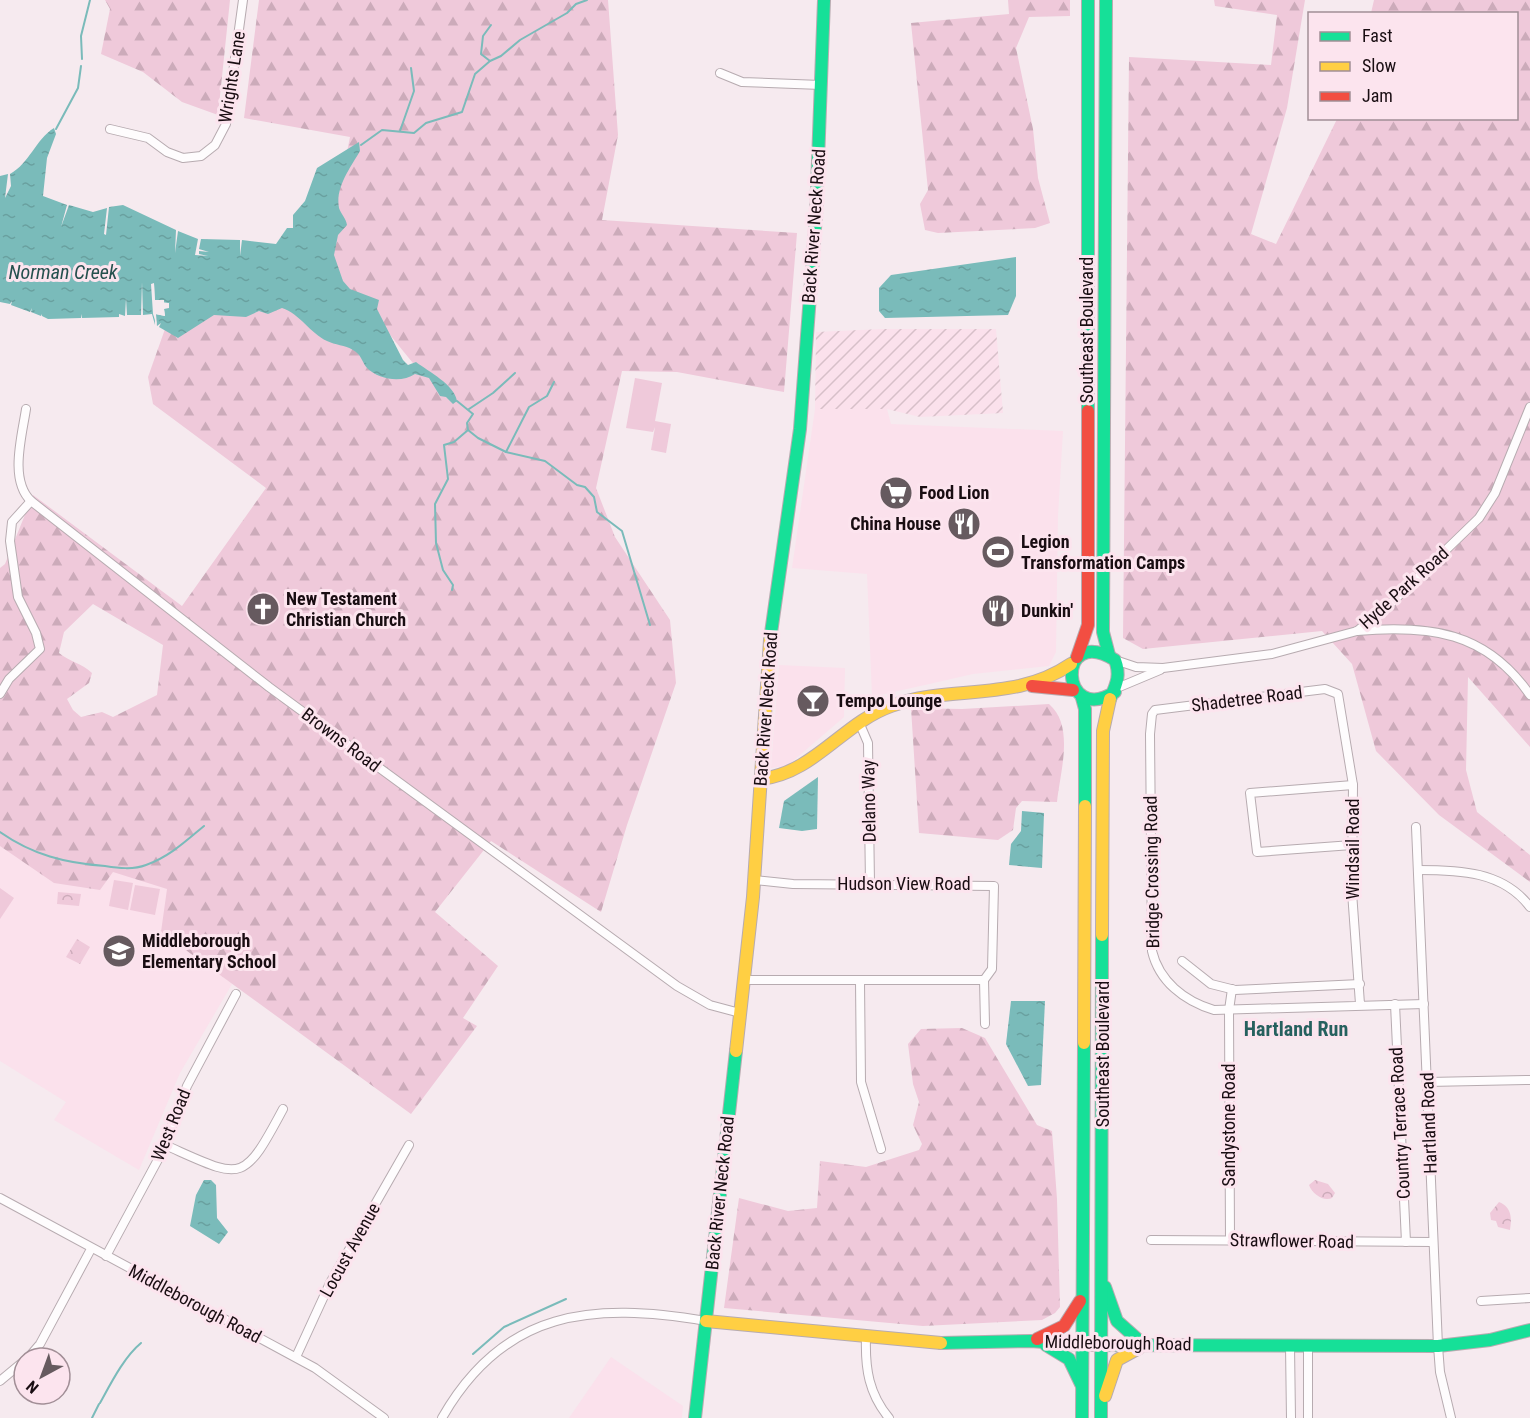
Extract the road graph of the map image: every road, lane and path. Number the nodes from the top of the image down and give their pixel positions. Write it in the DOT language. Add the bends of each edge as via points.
graph roads {
  1 [pos="243,0"];
  2 [pos="824,0"];
  3 [pos="1088,0"];
  4 [pos="1106,0"];
  5 [pos="720,73"];
  6 [pos="821,85"];
  7 [pos="110,129"];
  8 [pos="1530,407"];
  9 [pos="26,409"];
  10 [pos="32,501"];
  11 [pos="1357,631"];
  12 [pos="1112,658"];
  13 [pos="1074,661"];
  14 [pos="1163,668"];
  15 [pos="1028,686"];
  16 [pos="1116,690"];
  17 [pos="0,694"];
  18 [pos="1078,694"];
  19 [pos="1338,694"];
  20 [pos="1530,694"];
  21 [pos="1155,710"];
  22 [pos="859,722"];
  23 [pos="760,778"];
  24 [pos="1353,785"];
  25 [pos="1416,827"];
  26 [pos="1353,845"];
  27 [pos="1418,870"];
  28 [pos="754,880"];
  29 [pos="870,883"];
  30 [pos="1530,908"];
  31 [pos="1182,961"];
  32 [pos="743,980"];
  33 [pos="984,980"];
  34 [pos="860,981"];
  35 [pos="1359,984"];
  36 [pos="1232,989"];
  37 [pos="236,994"];
  38 [pos="1360,1004"];
  39 [pos="1395,1004"];
  40 [pos="1424,1004"];
  41 [pos="1229,1010"];
  42 [pos="740,1012"];
  43 [pos="985,1024"];
  44 [pos="1530,1080"];
  45 [pos="1428,1082"];
  46 [pos="283,1109"];
  47 [pos="165,1145"];
  48 [pos="409,1145"];
  49 [pos="881,1149"];
  50 [pos="0,1198"];
  51 [pos="1151,1240"];
  52 [pos="1230,1240"];
  53 [pos="1406,1242"];
  54 [pos="1433,1242"];
  55 [pos="91,1249"];
  56 [pos="106,1256"];
  57 [pos="1101,1271"];
  58 [pos="1083,1291"];
  59 [pos="1530,1298"];
  60 [pos="1481,1301"];
  61 [pos="706,1321"];
  62 [pos="1530,1330"];
  63 [pos="866,1338"];
  64 [pos="1030,1341"];
  65 [pos="1099,1345"];
  66 [pos="1308,1345"];
  67 [pos="38,1346"];
  68 [pos="1083,1346"];
  69 [pos="1144,1346"];
  70 [pos="1290,1346"];
  71 [pos="1438,1346"];
  72 [pos="296,1358"];
  73 [pos="12,1371"];
  74 [pos="0,1381"];
  75 [pos="1082,1387"];
  76 [pos="384,1418"];
  77 [pos="442,1418"];
  78 [pos="695,1418"];
  79 [pos="889,1418"];
  80 [pos="1082,1418"];
  81 [pos="1101,1418"];
  82 [pos="1291,1418"];
  83 [pos="1308,1418"];
  84 [pos="1451,1418"];
  1 -- 7 [label="street, Wrights Lane" via="226,124 215,145 201,156 183,158 148,138"];
  2 -- 6 [label="main road, Back River Neck Road"];
  3 -- 13 [label="main road, Southeast Boulevard" via="1088,625"];
  4 -- 12 [label="main road, Southeast Boulevard" via="1103,632"];
  5 -- 6 [label="street" via="742,82"];
  6 -- 23 [label="main road, Back River Neck Road" via="800,429 772,617"];
  8 -- 11 [label="street, Hyde Park Road" via="1499,485 1479,518"];
  9 -- 10 [label="street, Browns Road" via="19,474"];
  10 -- 17 [label="street" via="12,522 10,542 18,597 36,633 39,649 9,679"];
  10 -- 42 [label="street, Browns Road" via="269,687 677,986 710,1005"];
  11 -- 14 [label="street, Hyde Park Road" via="1272,654"];
  11 -- 20 [label="street" via="1426,629 1465,639 1497,659"];
  12 -- 13 [label="main road" via="1085,652"];
  12 -- 14 [label="street, Hyde Park Road" via="1136,667"];
  12 -- 16 [label="main road" via="1119,670"];
  13 -- 15 [label="main road" via="1062,673"];
  13 -- 18 [label="main road" via="1069,679"];
  14 -- 16 [label="street, Hyde Park Road"];
  15 -- 18 [label="main road"];
  15 -- 22 [label="main road" via="902,702"];
  16 -- 18 [label="main road" via="1103,700 1092,701"];
  16 -- 57 [label="main road, Southeast Boulevard" via="1107,705 1103,731"];
  18 -- 58 [label="main road, Southeast Boulevard" via="1085,709"];
  19 -- 21 [label="street, Shadetree Road" via="1325,688"];
  19 -- 24 [label="street, Windsail Road"];
  21 -- 41 [label="street, Bridge Crossing Road" via="1150,721 1150,780 1155,961 1166,981 1188,998 1214,1010"];
  22 -- 23 [label="main road" via="788,774"];
  22 -- 29 [label="street, Delano Way" via="868,742"];
  23 -- 28 [label="main road, Back River Neck Road"];
  24 -- 26 [label="street, Windsail Road"];
  24 -- 26 [label="street" via="1250,793 1257,852"];
  25 -- 27 [label="street, Hartland Road"];
  26 -- 35 [label="street, Windsail Road" via="1352,892"];
  27 -- 30 [label="street" via="1485,875 1518,894"];
  27 -- 40 [label="street, Hartland Road"];
  28 -- 29 [label="street, Hudson View Road"];
  28 -- 32 [label="main road, Back River Neck Road"];
  29 -- 33 [label="street, Hudson View Road" via="994,886 992,969"];
  31 -- 36 [label="street" via="1211,984"];
  32 -- 34 [label="street"];
  32 -- 42 [label="main road, Back River Neck Road"];
  33 -- 34 [label="street"];
  33 -- 43 [label="street, Hudson View Road"];
  34 -- 49 [label="street" via="861,1082"];
  35 -- 36 [label="street"];
  35 -- 38 [label="street, Windsail Road"];
  36 -- 41 [label="street, Sandystone Road"];
  37 -- 47 [label="street, West Road" via="187,1086"];
  38 -- 39 [label="street, Bridge Crossing Road"];
  38 -- 41 [label="street, Bridge Crossing Road"];
  39 -- 40 [label="street, Bridge Crossing Road"];
  39 -- 53 [label="street, Country Terrace Road"];
  40 -- 45 [label="street, Hartland Road"];
  41 -- 52 [label="street, Sandystone Road"];
  42 -- 61 [label="main road, Back River Neck Road"];
  44 -- 45 [label="street"];
  45 -- 54 [label="street, Hartland Road"];
  46 -- 47 [label="street" via="255,1159 239,1169 223,1169"];
  47 -- 56 [label="street, West Road"];
  48 -- 72 [label="street, Locust Avenue" via="330,1283"];
  50 -- 55 [label="street, Middleborough Road"];
  51 -- 52 [label="street, Strawflower Road"];
  52 -- 53 [label="street, Strawflower Road"];
  53 -- 54 [label="street, Strawflower Road"];
  54 -- 71 [label="street, Hartland Road"];
  55 -- 56 [label="street, Middleborough Road"];
  55 -- 67 [label="street"];
  56 -- 72 [label="street, Middleborough Road"];
  57 -- 65 [label="main road, Southeast Boulevard"];
  57 -- 69 [label="main road" via="1119,1327"];
  58 -- 64 [label="main road" via="1076,1313 1064,1327"];
  58 -- 68 [label="main road, Southeast Boulevard"];
  59 -- 60 [label="street"];
  61 -- 63 [label="main road, Middleborough Road"];
  61 -- 77 [label="street" via="608,1311 553,1321 497,1351 467,1382"];
  61 -- 78 [label="main road, Back River Neck Road"];
  62 -- 71 [label="main road, Middleborough Road"];
  63 -- 64 [label="main road, Middleborough Road" via="949,1344"];
  63 -- 79 [label="street" via="869,1381"];
  64 -- 68 [label="main road, Middleborough Road"];
  64 -- 75 [label="main road" via="1052,1346 1069,1359"];
  65 -- 68 [label="main road, Middleborough Road"];
  65 -- 69 [label="main road, Middleborough Road"];
  65 -- 81 [label="main road, Southeast Boulevard"];
  66 -- 70 [label="main road, Middleborough Road"];
  66 -- 71 [label="main road, Middleborough Road"];
  66 -- 83 [label="street"];
  68 -- 75 [label="main road, Southeast Boulevard"];
  69 -- 70 [label="main road, Middleborough Road"];
  69 -- 81 [label="main road" via="1117,1360"];
  70 -- 82 [label="street"];
  71 -- 84 [label="street, Hartland Road"];
  72 -- 76 [label="street, Middleborough Road" via="331,1378"];
  73 -- 74 [label="street"];
  75 -- 80 [label="main road, Southeast Boulevard"];
}
